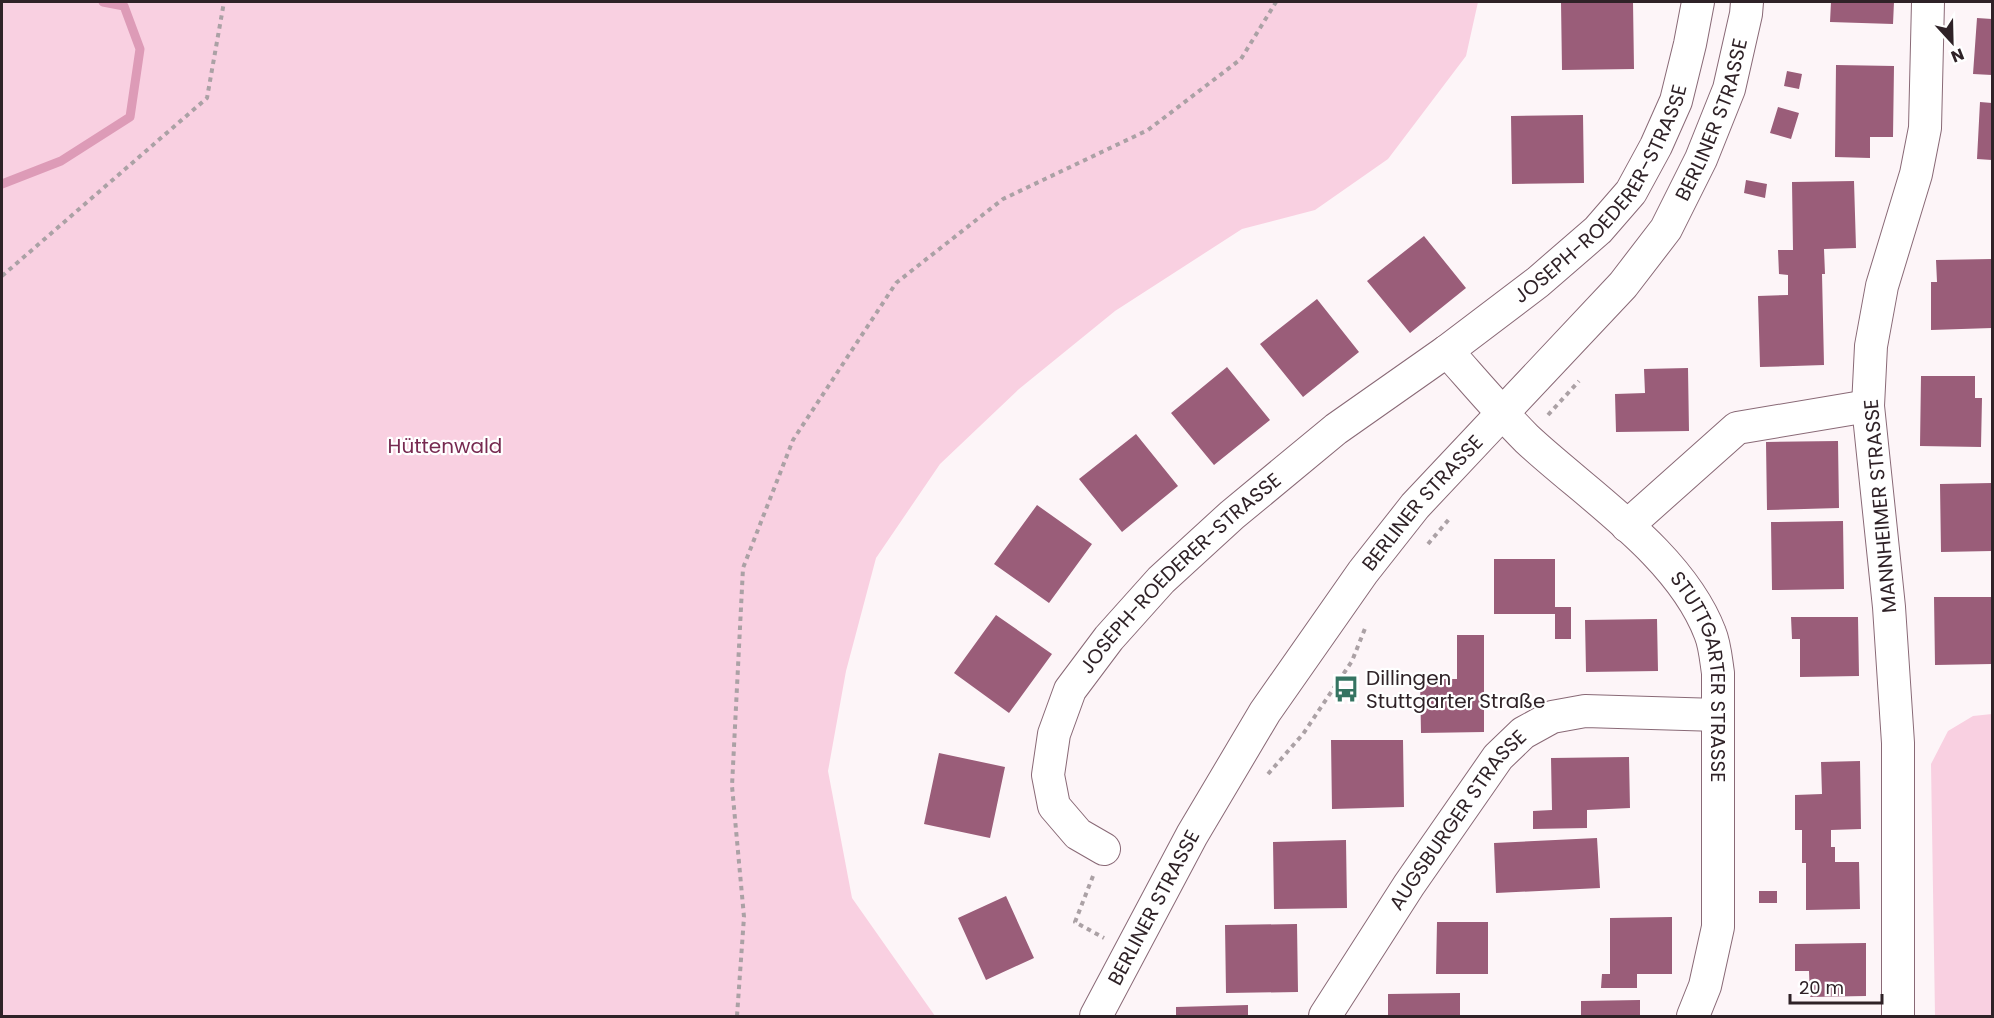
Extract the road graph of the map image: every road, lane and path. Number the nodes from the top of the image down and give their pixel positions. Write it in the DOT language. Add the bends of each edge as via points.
graph roads {
  1 [pos="224,2"];
  2 [pos="1276,2"];
  3 [pos="1698,2"];
  4 [pos="1748,2"];
  5 [pos="1928,2"];
  6 [pos="2,276"];
  7 [pos="1447,351"];
  8 [pos="1581,380"];
  9 [pos="1868,406"];
  10 [pos="1503,413"];
  11 [pos="1527,439"];
  12 [pos="1452,516"];
  13 [pos="1627,526"];
  14 [pos="1422,551"];
  15 [pos="1367,622"];
  16 [pos="1718,715"];
  17 [pos="1266,776"];
  18 [pos="1104,849"];
  19 [pos="1131,954"];
  20 [pos="737,1017"];
  21 [pos="1096,1017"];
  22 [pos="1325,1017"];
  23 [pos="1693,1017"];
  24 [pos="1898,1017"];
  1 -- 6 [label="path" via="207,98"];
  2 -- 20 [label="path" via="1241,59 1148,130 1003,199 896,283 793,440 743,568 732,786 744,917"];
  3 -- 7 [label="street, JOSEPH-ROEDERER-STRASSE" via="1676,101 1631,192 1598,230 1538,282"];
  4 -- 10 [label="street, BERLINER STRASSE" via="1729,88 1701,159 1665,229 1623,285"];
  5 -- 9 [label="street, MANNHEIMER STRASSE" via="1925,128 1911,193 1882,286 1871,346"];
  7 -- 10 [label="street"];
  7 -- 18 [label="street, JOSEPH-ROEDERER-STRASSE" via="1336,429 1232,515 1161,580 1109,638 1070,690 1054,734 1048,775 1054,806 1078,834"];
  8 -- 11 [label="path"];
  9 -- 13 [label="street" via="1737,428"];
  9 -- 24 [label="street, MANNHEIMER STRASSE" via="1889,607 1898,743"];
  10 -- 11 [label="street, STUTTGARTER STRASSE"];
  10 -- 19 [label="street, BERLINER STRASSE" via="1415,506 1265,712 1192,836"];
  11 -- 13 [label="street, STUTTGARTER STRASSE"];
  12 -- 14 [label="path"];
  13 -- 16 [label="street, STUTTGARTER STRASSE" via="1679,578 1700,609 1712,635 1718,673"];
  15 -- 17 [label="path" via="1352,661 1303,734"];
  16 -- 22 [label="street, AUGSBURGER STRASSE" via="1585,711 1552,717 1523,733 1498,757 1409,885"];
  16 -- 23 [label="street, STUTTGARTER STRASSE" via="1718,927 1705,986"];
  18 -- 19 [label="path" via="1075,922"];
  19 -- 21 [label="street, BERLINER STRASSE"];
}
